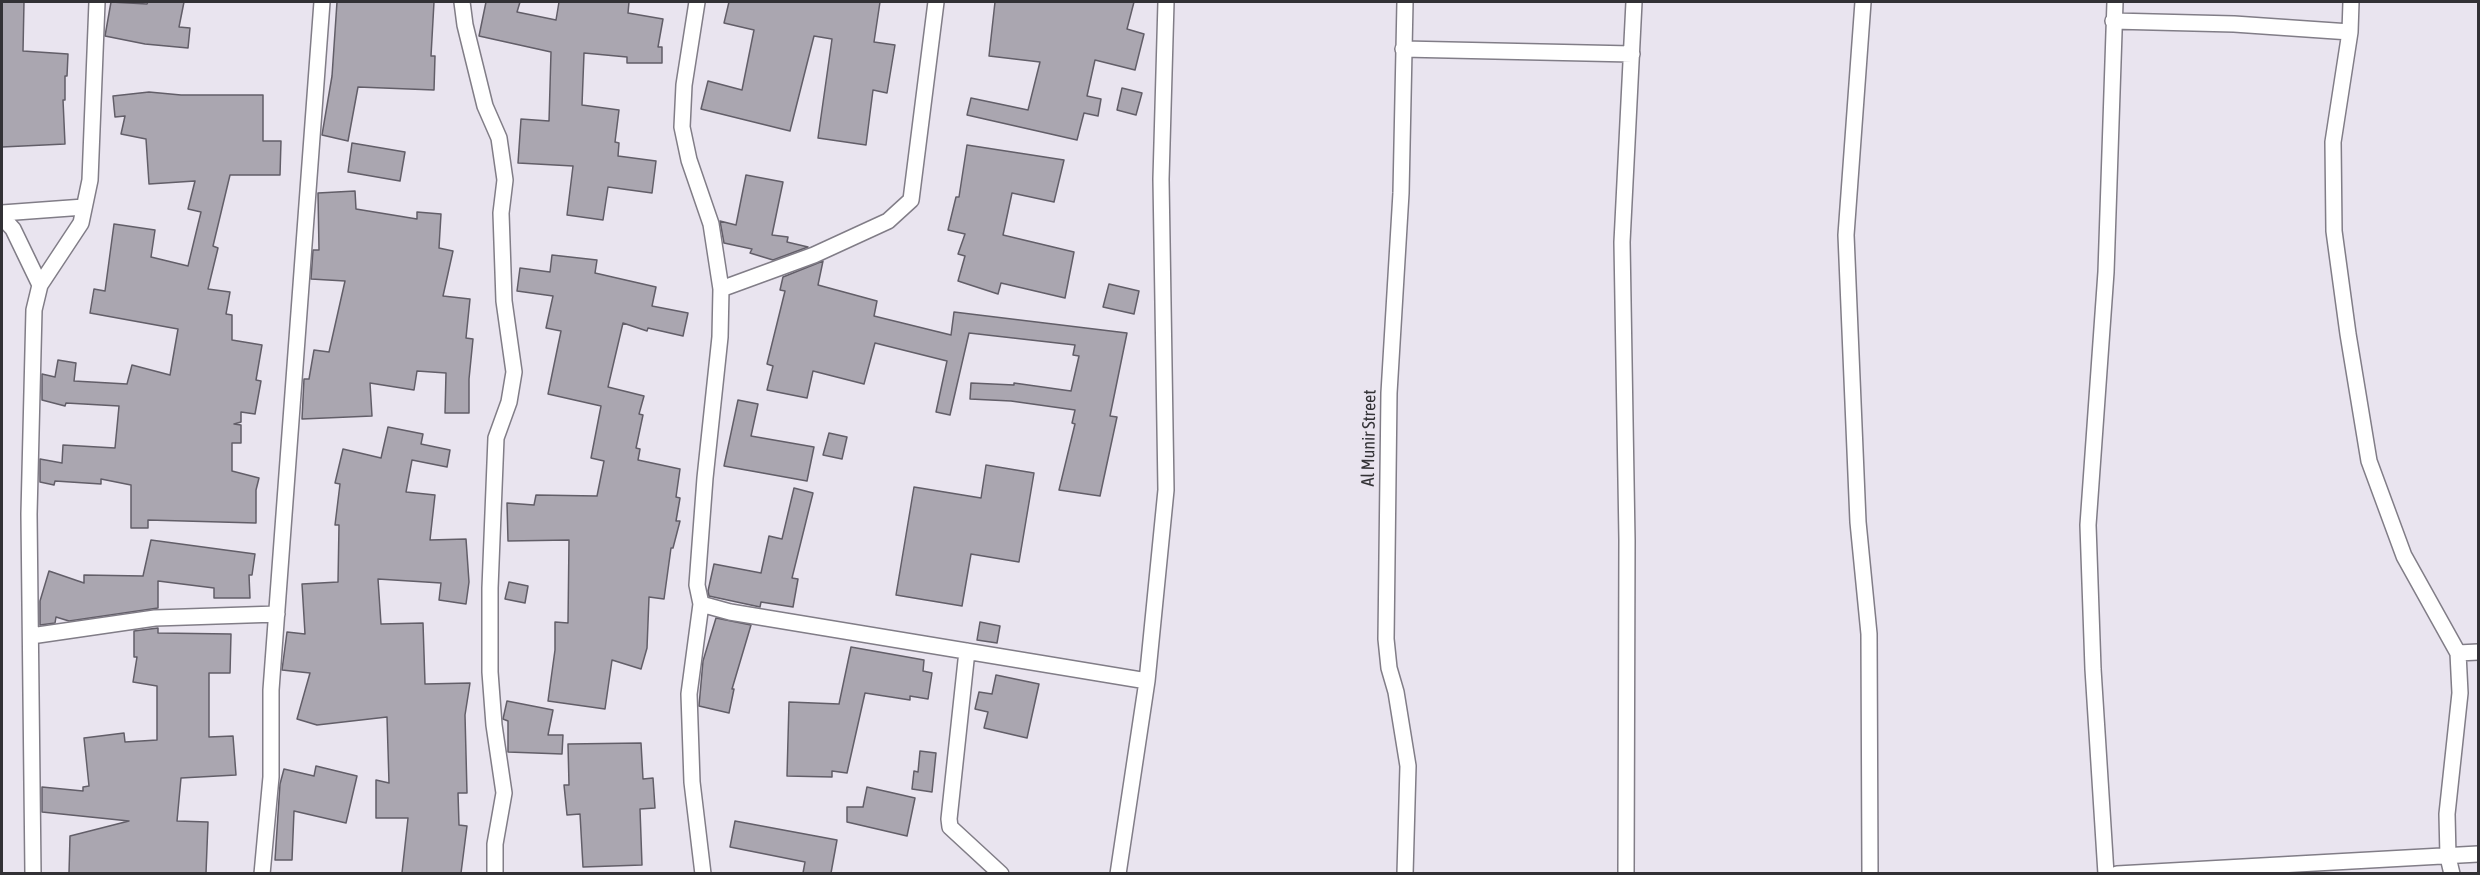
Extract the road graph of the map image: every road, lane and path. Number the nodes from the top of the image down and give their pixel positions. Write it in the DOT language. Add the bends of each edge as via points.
graph roads {
  1 [pos="97,2"];
  2 [pos="321,2"];
  3 [pos="462,2"];
  4 [pos="697,2"];
  5 [pos="936,2"];
  6 [pos="1166,2"];
  7 [pos="1405,2"];
  8 [pos="1634,2"];
  9 [pos="1863,2"];
  10 [pos="2115,2"];
  11 [pos="2351,2"];
  12 [pos="2113,21"];
  13 [pos="2350,32"];
  14 [pos="1403,49"];
  15 [pos="1632,54"];
  16 [pos="84,207"];
  17 [pos="2,215"];
  18 [pos="40,285"];
  19 [pos="721,289"];
  20 [pos="700,604"];
  21 [pos="277,615"];
  22 [pos="31,636"];
  23 [pos="968,651"];
  24 [pos="2478,652"];
  25 [pos="2458,653"];
  26 [pos="1147,681"];
  27 [pos="2478,854"];
  28 [pos="2448,857"];
  29 [pos="33,873"];
  30 [pos="262,873"];
  31 [pos="495,873"];
  32 [pos="703,873"];
  33 [pos="1001,873"];
  34 [pos="1118,873"];
  35 [pos="1405,873"];
  36 [pos="1626,873"];
  37 [pos="1870,873"];
  38 [pos="2106,873"];
  39 [pos="2117,873"];
  40 [pos="2452,873"];
  1 -- 16 [label="street" via="90,180"];
  2 -- 21 [label="street"];
  3 -- 31 [label="street" via="485,106 499,138 504,180 504,301 514,372 509,402 496,438 490,588 490,672 504,794 495,844"];
  4 -- 19 [label="street" via="684,85 682,127 711,224"];
  5 -- 19 [label="street" via="911,200 878,226 814,255"];
  6 -- 26 [label="street" via="1161,179 1166,490"];
  7 -- 14 [label="street, Al Munir Street"];
  8 -- 15 [label="street"];
  9 -- 37 [label="street" via="1846,235 1858,522 1869,634"];
  10 -- 12 [label="street"];
  11 -- 13 [label="street"];
  12 -- 13 [label="street"];
  12 -- 38 [label="street" via="2106,272 2088,525"];
  13 -- 25 [label="street" via="2333,142 2334,231 2369,461 2404,556"];
  14 -- 15 [label="street"];
  14 -- 35 [label="street, Al Munir Street" via="1401,193 1389,393 1386,639 1408,766"];
  15 -- 36 [label="street" via="1622,242 1627,540"];
  16 -- 17 [label="street"];
  16 -- 18 [label="street" via="81,223"];
  17 -- 18 [label="street"];
  18 -- 22 [label="street" via="34,310 29,514"];
  19 -- 20 [label="street" via="697,585"];
  20 -- 23 [label="street"];
  20 -- 32 [label="street" via="689,694 692,782"];
  21 -- 22 [label="street" via="155,618"];
  21 -- 30 [label="street" via="271,690 271,777"];
  22 -- 29 [label="street"];
  23 -- 26 [label="street"];
  23 -- 33 [label="street" via="950,826"];
  24 -- 25 [label="street"];
  25 -- 28 [label="street" via="2460,693 2447,814"];
  26 -- 34 [label="street"];
  27 -- 28 [label="street"];
  28 -- 39 [label="street"];
  28 -- 40 [label="street"];
}
